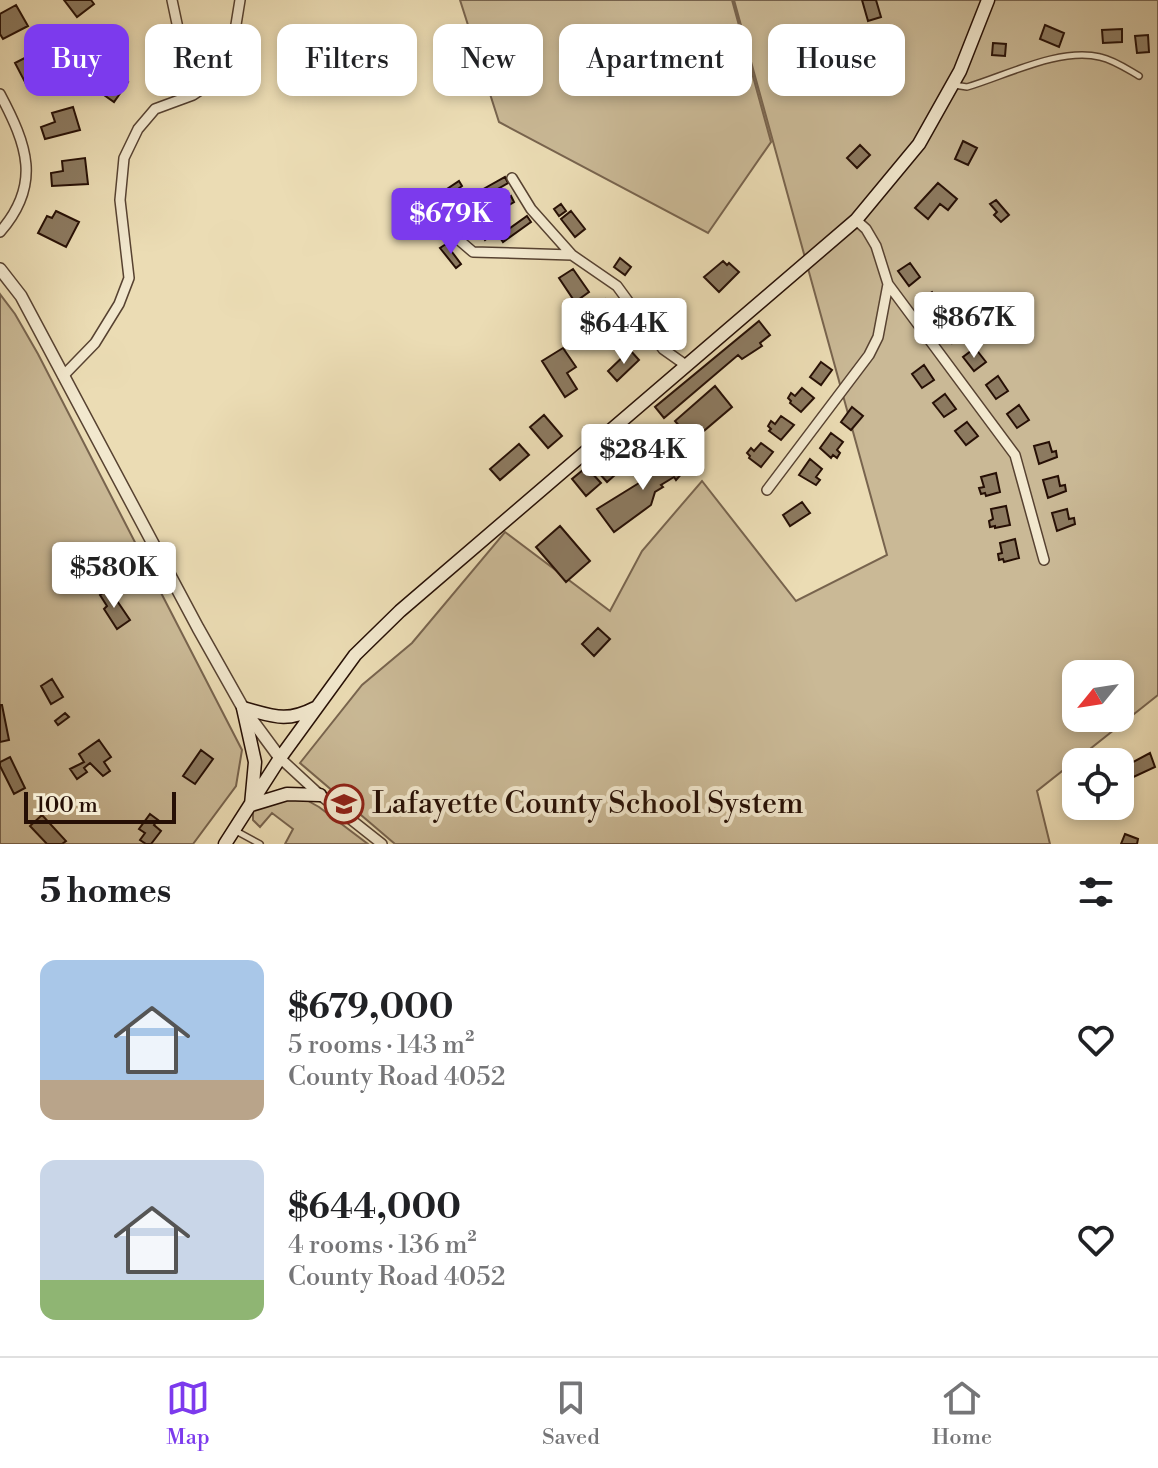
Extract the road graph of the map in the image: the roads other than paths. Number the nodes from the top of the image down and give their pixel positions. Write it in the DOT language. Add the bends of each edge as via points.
graph roads {
  1 [pos="172,0"];
  2 [pos="240,0"];
  3 [pos="988,0"];
  4 [pos="177,24"];
  5 [pos="236,24"];
  6 [pos="1139,76"];
  7 [pos="953,85"];
  8 [pos="0,94"];
  9 [pos="190,96"];
  10 [pos="512,178"];
  11 [pos="426,202"];
  12 [pos="856,220"];
  13 [pos="0,232"];
  14 [pos="572,255"];
  15 [pos="0,269"];
  16 [pos="888,284"];
  17 [pos="687,366"];
  18 [pos="63,376"];
  19 [pos="767,490"];
  20 [pos="1044,560"];
  21 [pos="318,707"];
  22 [pos="243,708"];
  23 [pos="280,758"];
  24 [pos="320,795"];
  25 [pos="251,805"];
  26 [pos="236,830"];
  27 [pos="225,844"];
  28 [pos="260,844"];
  29 [pos="382,844"];
  1 -- 4 [label="street"];
  2 -- 5 [label="street"];
  3 -- 7 [label="main road"];
  6 -- 7 [label="lane" via="1099,56 1079,54 967,87"];
  7 -- 12 [label="main road" via="919,144"];
  8 -- 13 [label="street" via="21,140 27,169 22,201"];
  9 -- 18 [label="street" via="155,109 124,158 120,200 129,278 95,343"];
  10 -- 14 [label="street" via="531,209"];
  11 -- 14 [label="street" via="473,252"];
  12 -- 16 [label="street" via="876,246"];
  12 -- 17 [label="main road"];
  14 -- 17 [label="street" via="617,286 663,349"];
  15 -- 18 [label="street" via="21,296"];
  16 -- 19 [label="street" via="878,337 869,355"];
  16 -- 20 [label="street" via="1015,455"];
  17 -- 21 [label="main road" via="400,611 355,655"];
  18 -- 22 [label="street"];
  21 -- 22 [label="main road" via="286,718"];
  21 -- 23 [label="main road"];
  22 -- 23 [label="street"];
  22 -- 25 [label="main road" via="255,762"];
  23 -- 24 [label="street"];
  23 -- 25 [label="main road"];
  24 -- 25 [label="main road" via="287,794"];
  24 -- 29 [label="street"];
  25 -- 26 [label="main road"];
  26 -- 27 [label="main road"];
  26 -- 28 [label="lane"];
}
